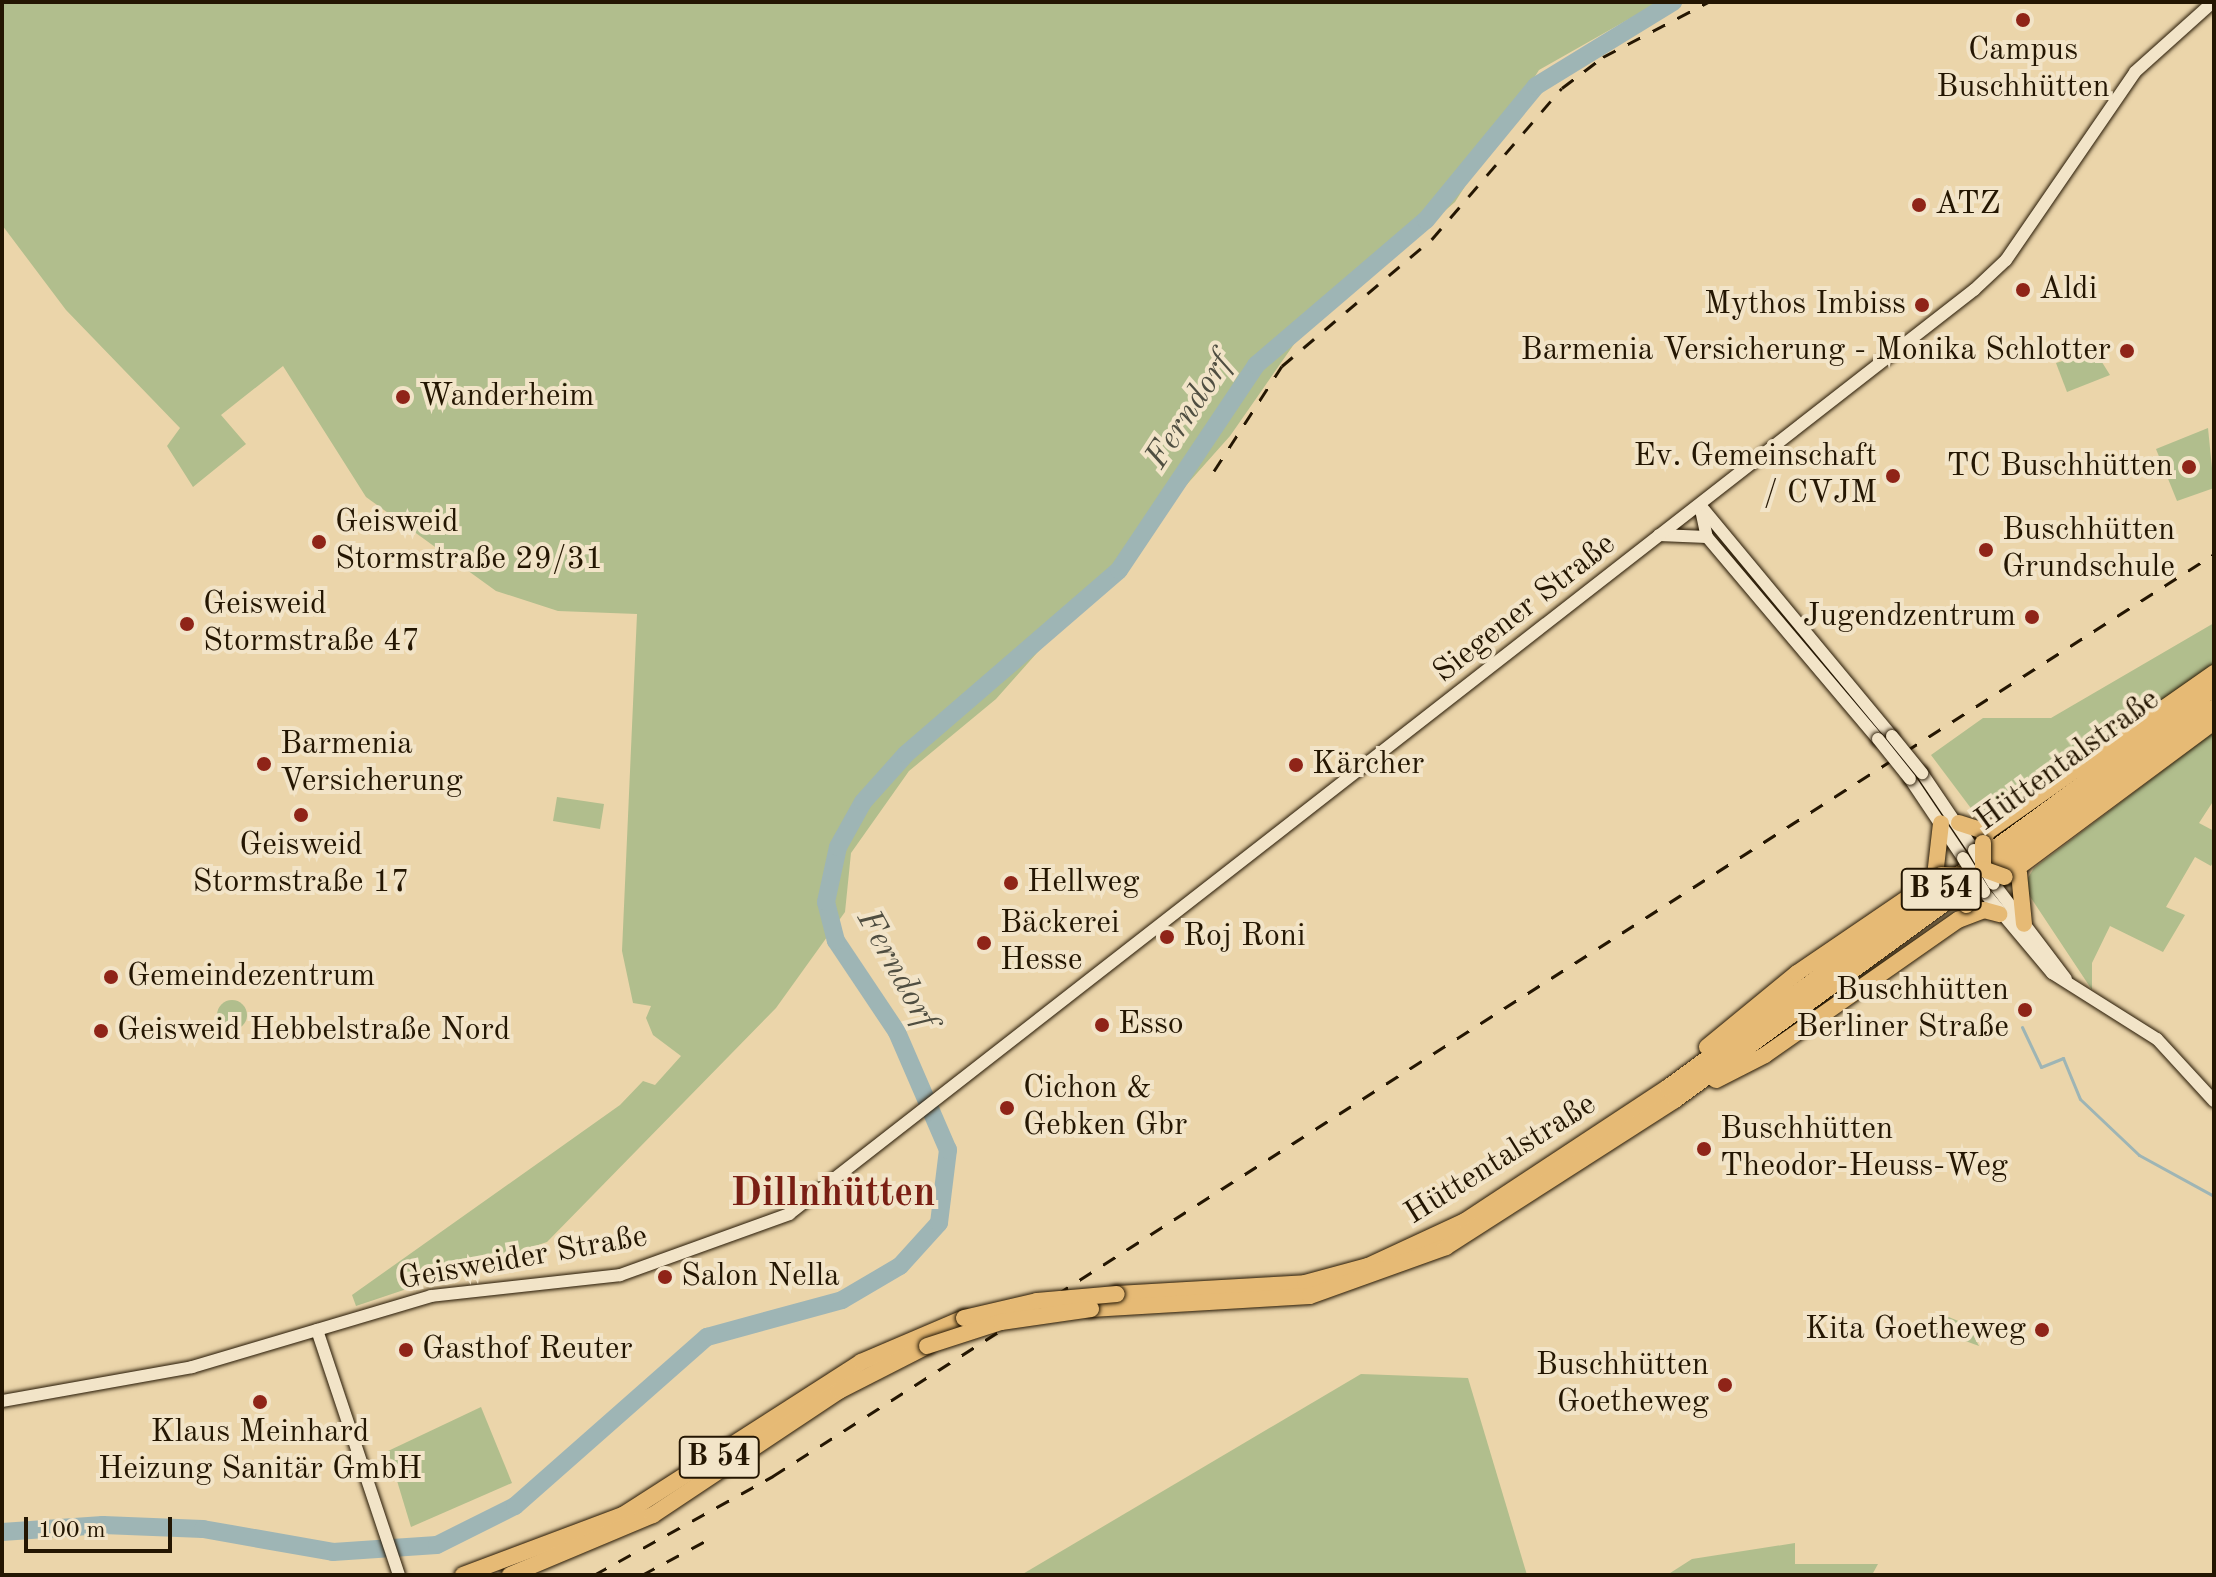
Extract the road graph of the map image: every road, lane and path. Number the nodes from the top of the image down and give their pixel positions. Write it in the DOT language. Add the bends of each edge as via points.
graph roads {
  1 [pos="2213,2"];
  2 [pos="1700,505"];
  3 [pos="1658,536"];
  4 [pos="1707,537"];
  5 [pos="2214,673"];
  6 [pos="2214,688"];
  7 [pos="2214,707"];
  8 [pos="2214,722"];
  9 [pos="1941,823"];
  10 [pos="1959,823"];
  11 [pos="1983,868"];
  12 [pos="1938,875"];
  13 [pos="1962,912"];
  14 [pos="1999,914"];
  15 [pos="2024,924"];
  16 [pos="2075,992"];
  17 [pos="1671,1094"];
  18 [pos="2214,1101"];
  19 [pos="924,1111"];
  20 [pos="317,1330"];
  21 [pos="2,1401"];
  22 [pos="399,1575"];
  23 [pos="463,1575"];
  24 [pos="510,1575"];
  1 -- 2 [label="main road, Siegener Straße" via="2135,72 2006,260"];
  2 -- 3 [label="main road, Siegener Straße"];
  2 -- 4 [label="main road"];
  2 -- 10 [label="main road, bridge"];
  3 -- 4 [label="main road"];
  3 -- 19 [label="main road, Siegener Straße" via="1529,644"];
  4 -- 9 [label="main road, bridge" via="1878,739"];
  5 -- 11 [label="highway"];
  6 -- 17 [label="highway, Hüttentalstraße / B 54"];
  7 -- 17 [label="highway, Hüttentalstraße / B 54"];
  8 -- 11 [label="highway"];
  9 -- 11 [label="main road"];
  9 -- 12 [label="highway"];
  10 -- 11 [label="highway"];
  11 -- 12 [label="highway, bridge"];
  11 -- 13 [label="highway, bridge"];
  11 -- 14 [label="main road"];
  11 -- 15 [label="highway"];
  11 -- 15 [label="main road"];
  12 -- 17 [label="highway" via="1749,1011"];
  13 -- 14 [label="highway"];
  13 -- 17 [label="highway" via="1765,1055"];
  14 -- 16 [label="main road"];
  15 -- 16 [label="main road"];
  16 -- 18 [label="main road" via="2157,1039"];
  17 -- 23 [label="highway, Hüttentalstraße / B 54, bridge" via="1478,1213 1368,1266 1273,1288 1037,1301 964,1318 851,1368 623,1515"];
  17 -- 24 [label="highway, Hüttentalstraße / B 54, bridge" via="1471,1233 1373,1279 1275,1302 1091,1309 1001,1322 927,1346 839,1391 653,1515"];
  19 -- 20 [label="main road, Geisweider Straße" via="789,1214 718,1245 614,1276 431,1296"];
  20 -- 21 [label="main road, Geisweider Straße" via="192,1367"];
  20 -- 22 [label="main road"];
}
